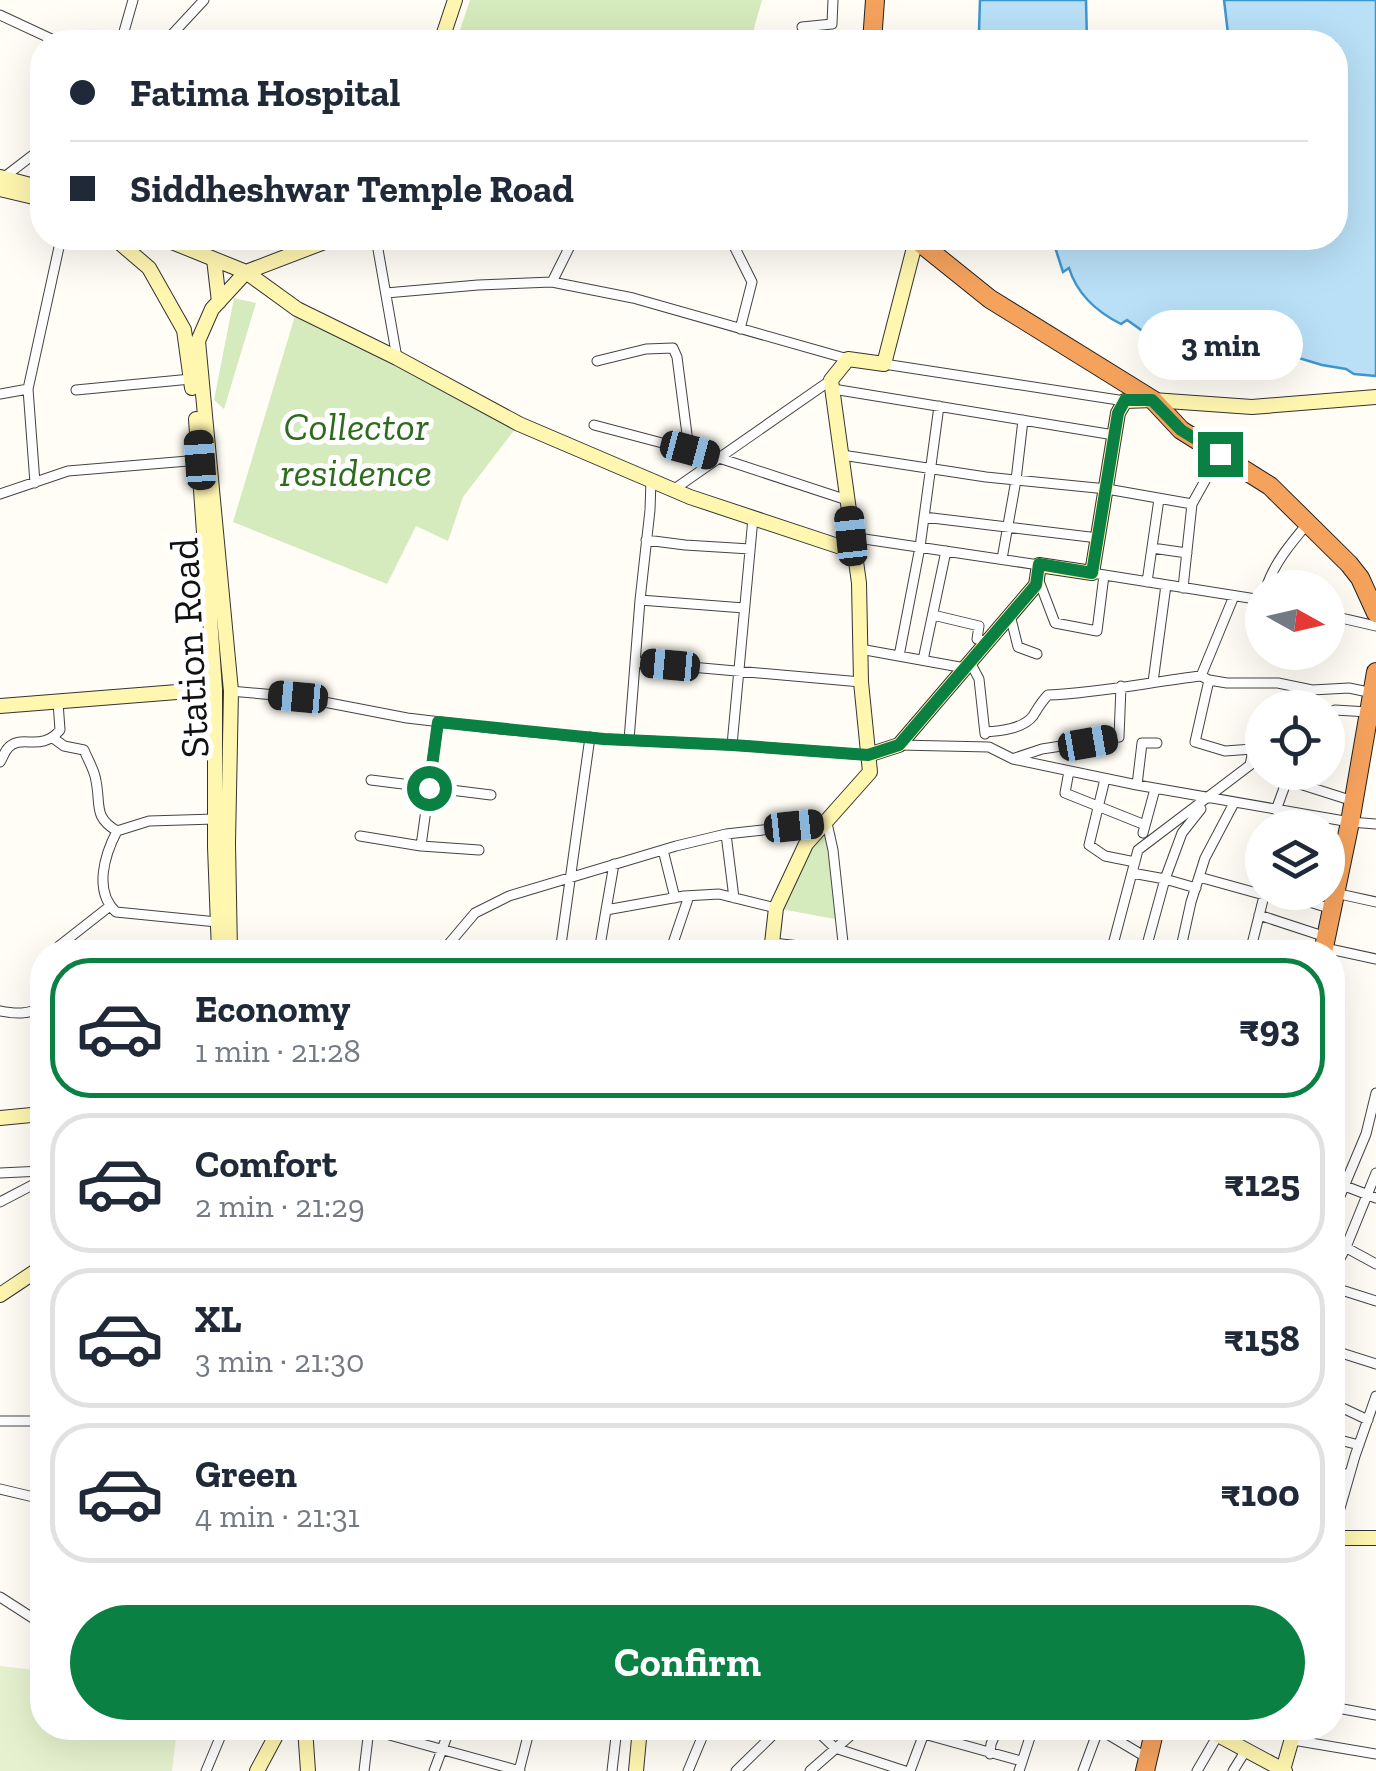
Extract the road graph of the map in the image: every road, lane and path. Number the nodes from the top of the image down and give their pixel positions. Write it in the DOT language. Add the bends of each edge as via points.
graph roads {
  1 [pos="133,0"];
  2 [pos="204,0"];
  3 [pos="455,0"];
  4 [pos="833,0"];
  5 [pos="875,0"];
  6 [pos="884,0"];
  7 [pos="0,15"];
  8 [pos="802,27"];
  9 [pos="32,30"];
  10 [pos="124,30"];
  11 [pos="175,30"];
  12 [pos="444,30"];
  13 [pos="873,30"];
  14 [pos="882,30"];
  15 [pos="30,158"];
  16 [pos="1,181"];
  17 [pos="30,186"];
  18 [pos="30,194"];
  19 [pos="58,250"];
  20 [pos="128,250"];
  21 [pos="158,250"];
  22 [pos="192,250"];
  23 [pos="304,250"];
  24 [pos="378,250"];
  25 [pos="568,250"];
  26 [pos="736,250"];
  27 [pos="909,250"];
  28 [pos="927,250"];
  29 [pos="214,259"];
  30 [pos="149,268"];
  31 [pos="246,272"];
  32 [pos="552,282"];
  33 [pos="386,293"];
  34 [pos="219,302"];
  35 [pos="740,329"];
  36 [pos="397,358"];
  37 [pos="848,359"];
  38 [pos="597,362"];
  39 [pos="884,364"];
  40 [pos="191,379"];
  41 [pos="832,384"];
  42 [pos="28,388"];
  43 [pos="76,390"];
  44 [pos="0,394"];
  45 [pos="1376,397"];
  46 [pos="1125,400"];
  47 [pos="1152,400"];
  48 [pos="939,406"];
  49 [pos="1023,420"];
  50 [pos="594,425"];
  51 [pos="1114,435"];
  52 [pos="690,450"];
  53 [pos="1220,454"];
  54 [pos="842,456"];
  55 [pos="719,458"];
  56 [pos="200,460"];
  57 [pos="931,468"];
  58 [pos="651,480"];
  59 [pos="1016,480"];
  60 [pos="35,482"];
  61 [pos="1107,489"];
  62 [pos="673,490"];
  63 [pos="0,494"];
  64 [pos="1160,499"];
  65 [pos="847,500"];
  66 [pos="1192,504"];
  67 [pos="924,517"];
  68 [pos="752,518"];
  69 [pos="1308,522"];
  70 [pos="1009,527"];
  71 [pos="1098,538"];
  72 [pos="646,540"];
  73 [pos="852,544"];
  74 [pos="920,547"];
  75 [pos="1152,548"];
  76 [pos="750,549"];
  77 [pos="946,551"];
  78 [pos="1187,553"];
  79 [pos="1002,559"];
  80 [pos="1038,569"];
  81 [pos="1274,570"];
  82 [pos="1098,574"];
  83 [pos="1146,582"];
  84 [pos="1166,585"];
  85 [pos="1183,588"];
  86 [pos="1234,596"];
  87 [pos="1245,598"];
  88 [pos="640,600"];
  89 [pos="744,608"];
  90 [pos="1376,613"];
  91 [pos="932,614"];
  92 [pos="1010,616"];
  93 [pos="1345,619"];
  94 [pos="1376,626"];
  95 [pos="988,641"];
  96 [pos="860,649"];
  97 [pos="1037,654"];
  98 [pos="900,656"];
  99 [pos="923,660"];
  100 [pos="635,662"];
  101 [pos="968,665"];
  102 [pos="739,672"];
  103 [pos="1376,672"];
  104 [pos="1205,678"];
  105 [pos="861,682"];
  106 [pos="1153,682"];
  107 [pos="1121,686"];
  108 [pos="222,690"];
  109 [pos="58,702"];
  110 [pos="0,706"];
  111 [pos="1373,708"];
  112 [pos="1345,709"];
  113 [pos="438,722"];
  114 [pos="985,732"];
  115 [pos="53,738"];
  116 [pos="590,738"];
  117 [pos="629,740"];
  118 [pos="1158,744"];
  119 [pos="732,745"];
  120 [pos="899,745"];
  121 [pos="986,747"];
  122 [pos="1245,750"];
  123 [pos="868,755"];
  124 [pos="1012,759"];
  125 [pos="0,762"];
  126 [pos="1245,770"];
  127 [pos="1068,771"];
  128 [pos="1104,778"];
  129 [pos="370,780"];
  130 [pos="1137,786"];
  131 [pos="429,788"];
  132 [pos="1155,789"];
  133 [pos="1284,790"];
  134 [pos="1317,790"];
  135 [pos="491,796"];
  136 [pos="1209,799"];
  137 [pos="1353,801"];
  138 [pos="1234,803"];
  139 [pos="1098,806"];
  140 [pos="1276,810"];
  141 [pos="216,819"];
  142 [pos="1345,821"];
  143 [pos="1350,822"];
  144 [pos="827,823"];
  145 [pos="1376,824"];
  146 [pos="118,830"];
  147 [pos="726,834"];
  148 [pos="360,836"];
  149 [pos="1345,845"];
  150 [pos="421,846"];
  151 [pos="479,850"];
  152 [pos="664,850"];
  153 [pos="1135,862"];
  154 [pos="614,864"];
  155 [pos="1132,873"];
  156 [pos="572,877"];
  157 [pos="1165,879"];
  158 [pos="1198,882"];
  159 [pos="1245,891"];
  160 [pos="689,896"];
  161 [pos="675,898"];
  162 [pos="734,898"];
  163 [pos="1345,901"];
  164 [pos="1376,902"];
  165 [pos="110,906"];
  166 [pos="776,908"];
  167 [pos="606,910"];
  168 [pos="1260,910"];
  169 [pos="1331,910"];
  170 [pos="1259,915"];
  171 [pos="217,922"];
  172 [pos="67,940"];
  173 [pos="218,940"];
  174 [pos="230,940"];
  175 [pos="452,940"];
  176 [pos="562,940"];
  177 [pos="601,940"];
  178 [pos="674,940"];
  179 [pos="773,940"];
  180 [pos="843,940"];
  181 [pos="1114,940"];
  182 [pos="1148,940"];
  183 [pos="1183,940"];
  184 [pos="1253,940"];
  185 [pos="1311,940"];
  186 [pos="1325,940"];
  187 [pos="1345,951"];
  188 [pos="1376,959"];
  189 [pos="0,1011"];
  190 [pos="30,1011"];
  191 [pos="1375,1099"];
  192 [pos="30,1115"];
  193 [pos="0,1118"];
  194 [pos="30,1171"];
  195 [pos="0,1173"];
  196 [pos="1376,1173"];
  197 [pos="1345,1184"];
  198 [pos="30,1186"];
  199 [pos="1345,1186"];
  200 [pos="1372,1196"];
  201 [pos="0,1202"];
  202 [pos="1346,1247"];
  203 [pos="1376,1264"];
  204 [pos="30,1275"];
  205 [pos="1345,1291"];
  206 [pos="0,1295"];
  207 [pos="1376,1301"];
  208 [pos="1345,1354"];
  209 [pos="1376,1364"];
  210 [pos="1376,1396"];
  211 [pos="1345,1410"];
  212 [pos="0,1422"];
  213 [pos="30,1422"];
  214 [pos="1370,1424"];
  215 [pos="1345,1442"];
  216 [pos="1358,1445"];
  217 [pos="1345,1474"];
  218 [pos="1350,1475"];
  219 [pos="0,1489"];
  220 [pos="1345,1490"];
  221 [pos="30,1496"];
  222 [pos="1345,1537"];
  223 [pos="1376,1538"];
  224 [pos="0,1597"];
  225 [pos="0,1609"];
  226 [pos="20,1610"];
  227 [pos="30,1616"];
  228 [pos="1345,1710"];
  229 [pos="1376,1714"];
  230 [pos="219,1740"];
  231 [pos="274,1740"];
  232 [pos="307,1740"];
  233 [pos="365,1740"];
  234 [pos="409,1740"];
  235 [pos="445,1740"];
  236 [pos="527,1740"];
  237 [pos="616,1740"];
  238 [pos="639,1740"];
  239 [pos="701,1740"];
  240 [pos="769,1740"];
  241 [pos="827,1740"];
  242 [pos="845,1740"];
  243 [pos="921,1740"];
  244 [pos="950,1740"];
  245 [pos="994,1740"];
  246 [pos="1028,1740"];
  247 [pos="1094,1740"];
  248 [pos="1112,1740"];
  249 [pos="1151,1740"];
  250 [pos="1209,1740"];
  251 [pos="1228,1740"];
  252 [pos="1292,1740"];
  253 [pos="1319,1740"];
  254 [pos="836,1748"];
  255 [pos="442,1749"];
  256 [pos="1246,1750"];
  257 [pos="990,1754"];
  258 [pos="1376,1754"];
  259 [pos="1020,1766"];
  260 [pos="1142,1766"];
  261 [pos="743,1769"];
  262 [pos="312,1770"];
  263 [pos="1283,1770"];
  264 [pos="206,1771"];
  265 [pos="257,1771"];
  266 [pos="364,1771"];
  267 [pos="434,1771"];
  268 [pos="520,1771"];
  269 [pos="612,1771"];
  270 [pos="636,1771"];
  271 [pos="688,1771"];
  272 [pos="810,1771"];
  273 [pos="908,1771"];
  274 [pos="1083,1771"];
  275 [pos="1197,1771"];
  276 [pos="1233,1771"];
  1 -- 10 [label="street"];
  2 -- 11 [label="street"];
  3 -- 12 [label="street"];
  4 -- 8 [label="street" via="832,24"];
  5 -- 13 [label="highway"];
  6 -- 14 [label="highway"];
  7 -- 9 [label="street"];
  15 -- 16 [label="street"];
  16 -- 17 [label="street"];
  16 -- 18 [label="street"];
  19 -- 42 [label="street"];
  20 -- 30 [label="street"];
  21 -- 30 [label="street"];
  22 -- 29 [label="street"];
  23 -- 31 [label="street, Station Road"];
  24 -- 33 [label="street"];
  25 -- 32 [label="street"];
  26 -- 35 [label="street" via="752,282"];
  27 -- 39 [label="street"];
  28 -- 47 [label="highway" via="990,299"];
  29 -- 31 [label="street"];
  29 -- 34 [label="street"];
  30 -- 40 [label="street" via="184,330"];
  31 -- 34 [label="street, Station Road"];
  31 -- 36 [label="street" via="297,309"];
  32 -- 33 [label="street"];
  32 -- 35 [label="street"];
  33 -- 36 [label="street"];
  34 -- 108 [label="street, Station Road" via="198,341"];
  35 -- 37 [label="street"];
  36 -- 58 [label="street" via="519,424"];
  37 -- 39 [label="street"];
  37 -- 41 [label="street"];
  38 -- 52 [label="street" via="673,348"];
  39 -- 46 [label="street"];
  40 -- 43 [label="street"];
  40 -- 56 [label="street"];
  41 -- 48 [label="street"];
  41 -- 54 [label="street"];
  41 -- 55 [label="street"];
  42 -- 44 [label="street"];
  42 -- 60 [label="street"];
  45 -- 47 [label="street" via="1252,408"];
  46 -- 47 [label="street"];
  46 -- 51 [label="street"];
  47 -- 53 [label="highway" via="1181,430"];
  48 -- 49 [label="street"];
  48 -- 57 [label="street"];
  49 -- 51 [label="street"];
  49 -- 59 [label="street"];
  50 -- 52 [label="street"];
  51 -- 61 [label="street"];
  52 -- 55 [label="street"];
  53 -- 66 [label="street"];
  53 -- 69 [label="highway" via="1270,486"];
  54 -- 57 [label="street"];
  54 -- 65 [label="street"];
  55 -- 62 [label="street"];
  55 -- 65 [label="street"];
  56 -- 60 [label="street" via="68,471"];
  56 -- 108 [label="street"];
  57 -- 59 [label="street"];
  57 -- 67 [label="street"];
  58 -- 62 [label="street"];
  58 -- 72 [label="street"];
  59 -- 61 [label="street"];
  59 -- 70 [label="street"];
  60 -- 63 [label="street"];
  61 -- 64 [label="street"];
  61 -- 71 [label="street"];
  62 -- 68 [label="street"];
  64 -- 66 [label="street"];
  64 -- 75 [label="street"];
  65 -- 73 [label="street"];
  66 -- 78 [label="street"];
  67 -- 70 [label="street"];
  67 -- 74 [label="street"];
  68 -- 73 [label="street"];
  68 -- 76 [label="street"];
  69 -- 81 [label="street"];
  69 -- 90 [label="highway" via="1360,578"];
  70 -- 71 [label="street"];
  70 -- 79 [label="street"];
  71 -- 82 [label="street"];
  72 -- 76 [label="street"];
  72 -- 88 [label="street"];
  73 -- 74 [label="street"];
  73 -- 96 [label="street"];
  74 -- 77 [label="street"];
  74 -- 98 [label="street"];
  75 -- 78 [label="street"];
  75 -- 83 [label="street"];
  76 -- 89 [label="street"];
  77 -- 79 [label="street"];
  77 -- 91 [label="street"];
  78 -- 85 [label="street"];
  79 -- 80 [label="street"];
  80 -- 82 [label="street"];
  80 -- 82 [label="street" via="1055,623 1098,631"];
  80 -- 92 [label="street" via="1036,585"];
  82 -- 83 [label="street"];
  83 -- 84 [label="street"];
  84 -- 85 [label="street"];
  84 -- 106 [label="street"];
  85 -- 86 [label="street"];
  86 -- 87 [label="street"];
  86 -- 104 [label="street"];
  88 -- 89 [label="street"];
  88 -- 100 [label="street"];
  89 -- 102 [label="street"];
  91 -- 95 [label="street" via="980,626 977,639"];
  91 -- 99 [label="street"];
  92 -- 95 [label="street"];
  92 -- 97 [label="street" via="1018,647"];
  93 -- 94 [label="street"];
  95 -- 101 [label="street"];
  96 -- 98 [label="street"];
  96 -- 105 [label="street"];
  98 -- 99 [label="street"];
  99 -- 101 [label="street"];
  100 -- 102 [label="street"];
  100 -- 117 [label="street"];
  101 -- 114 [label="street" via="979,678"];
  101 -- 120 [label="street"];
  102 -- 105 [label="street"];
  102 -- 119 [label="street"];
  103 -- 111 [label="highway"];
  104 -- 106 [label="street"];
  104 -- 111 [label="street" via="1349,688"];
  104 -- 122 [label="street" via="1195,742"];
  105 -- 123 [label="street"];
  106 -- 107 [label="street"];
  107 -- 114 [label="street" via="1048,695 1028,722"];
  107 -- 124 [label="street" via="1119,738"];
  108 -- 109 [label="street"];
  108 -- 113 [label="street"];
  108 -- 141 [label="street"];
  108 -- 174 [label="street, Station Road"];
  109 -- 110 [label="street"];
  109 -- 115 [label="street" via="60,730"];
  111 -- 112 [label="street"];
  111 -- 137 [label="highway"];
  113 -- 116 [label="street"];
  113 -- 131 [label="street"];
  114 -- 121 [label="street"];
  115 -- 125 [label="street" via="18,741"];
  115 -- 146 [label="street" via="84,750 96,778 99,812"];
  116 -- 117 [label="street"];
  116 -- 156 [label="street"];
  117 -- 119 [label="street"];
  118 -- 130 [label="street" via="1142,743"];
  119 -- 123 [label="street"];
  120 -- 121 [label="street"];
  120 -- 123 [label="street"];
  121 -- 124 [label="street"];
  123 -- 144 [label="street" via="870,772"];
  124 -- 127 [label="street"];
  126 -- 136 [label="street"];
  127 -- 128 [label="street"];
  127 -- 139 [label="street" via="1064,793"];
  128 -- 130 [label="street"];
  128 -- 139 [label="street"];
  129 -- 131 [label="street"];
  130 -- 132 [label="street"];
  131 -- 135 [label="street"];
  131 -- 150 [label="street"];
  132 -- 136 [label="street"];
  132 -- 139 [label="street" via="1144,829"];
  133 -- 140 [label="street"];
  134 -- 137 [label="street"];
  136 -- 138 [label="street"];
  136 -- 153 [label="street" via="1138,850"];
  136 -- 157 [label="street" via="1182,834"];
  137 -- 143 [label="highway"];
  138 -- 140 [label="street"];
  138 -- 158 [label="street"];
  139 -- 153 [label="street" via="1089,845"];
  141 -- 146 [label="street" via="149,820"];
  141 -- 171 [label="street"];
  142 -- 143 [label="street"];
  143 -- 145 [label="street"];
  143 -- 149 [label="highway"];
  144 -- 147 [label="street"];
  144 -- 166 [label="street" via="806,844"];
  144 -- 180 [label="street"];
  146 -- 165 [label="street" via="104,866"];
  147 -- 152 [label="street"];
  147 -- 162 [label="street"];
  148 -- 150 [label="street"];
  150 -- 151 [label="street"];
  152 -- 154 [label="street"];
  152 -- 161 [label="street"];
  153 -- 155 [label="street"];
  154 -- 156 [label="street"];
  154 -- 167 [label="street"];
  155 -- 157 [label="street"];
  155 -- 181 [label="street"];
  156 -- 175 [label="street" via="475,913"];
  156 -- 176 [label="street"];
  157 -- 158 [label="street"];
  157 -- 182 [label="street"];
  158 -- 159 [label="street"];
  158 -- 183 [label="street"];
  160 -- 161 [label="street"];
  160 -- 162 [label="street"];
  160 -- 178 [label="street"];
  161 -- 167 [label="street"];
  162 -- 166 [label="street"];
  163 -- 164 [label="street"];
  165 -- 171 [label="street" via="116,912"];
  165 -- 172 [label="street"];
  166 -- 179 [label="street"];
  167 -- 177 [label="street"];
  168 -- 170 [label="street"];
  169 -- 186 [label="highway"];
  170 -- 184 [label="street"];
  170 -- 185 [label="street"];
  171 -- 173 [label="street"];
  187 -- 188 [label="street"];
  189 -- 190 [label="street"];
  191 -- 197 [label="street"];
  192 -- 193 [label="street"];
  194 -- 195 [label="street"];
  196 -- 200 [label="street"];
  198 -- 201 [label="street"];
  199 -- 200 [label="street"];
  200 -- 202 [label="street"];
  202 -- 203 [label="street"];
  204 -- 206 [label="street"];
  205 -- 207 [label="street"];
  208 -- 209 [label="street"];
  210 -- 214 [label="street"];
  211 -- 214 [label="street"];
  212 -- 213 [label="street"];
  214 -- 216 [label="street"];
  215 -- 216 [label="street"];
  216 -- 218 [label="street"];
  217 -- 218 [label="street"];
  218 -- 220 [label="street"];
  219 -- 221 [label="street"];
  222 -- 223 [label="street"];
  224 -- 226 [label="street"];
  225 -- 226 [label="street"];
  226 -- 227 [label="street"];
  228 -- 229 [label="street"];
  230 -- 264 [label="street"];
  231 -- 265 [label="street"];
  232 -- 262 [label="street"];
  233 -- 266 [label="street"];
  234 -- 255 [label="street"];
  235 -- 255 [label="street"];
  236 -- 268 [label="street"];
  237 -- 269 [label="street"];
  238 -- 270 [label="street"];
  239 -- 271 [label="street"];
  240 -- 261 [label="street"];
  241 -- 254 [label="street"];
  242 -- 254 [label="street"];
  243 -- 273 [label="street"];
  244 -- 257 [label="street"];
  245 -- 257 [label="street"];
  246 -- 259 [label="street"];
  247 -- 274 [label="street"];
  248 -- 260 [label="street"];
  249 -- 260 [label="highway"];
  250 -- 275 [label="street"];
  251 -- 256 [label="street"];
  252 -- 263 [label="street"];
  253 -- 258 [label="street"];
  254 -- 272 [label="street"];
  254 -- 273 [label="street"];
  255 -- 267 [label="street"];
  255 -- 268 [label="street"];
  256 -- 263 [label="street"];
  256 -- 276 [label="street"];
  257 -- 259 [label="street"];
}
